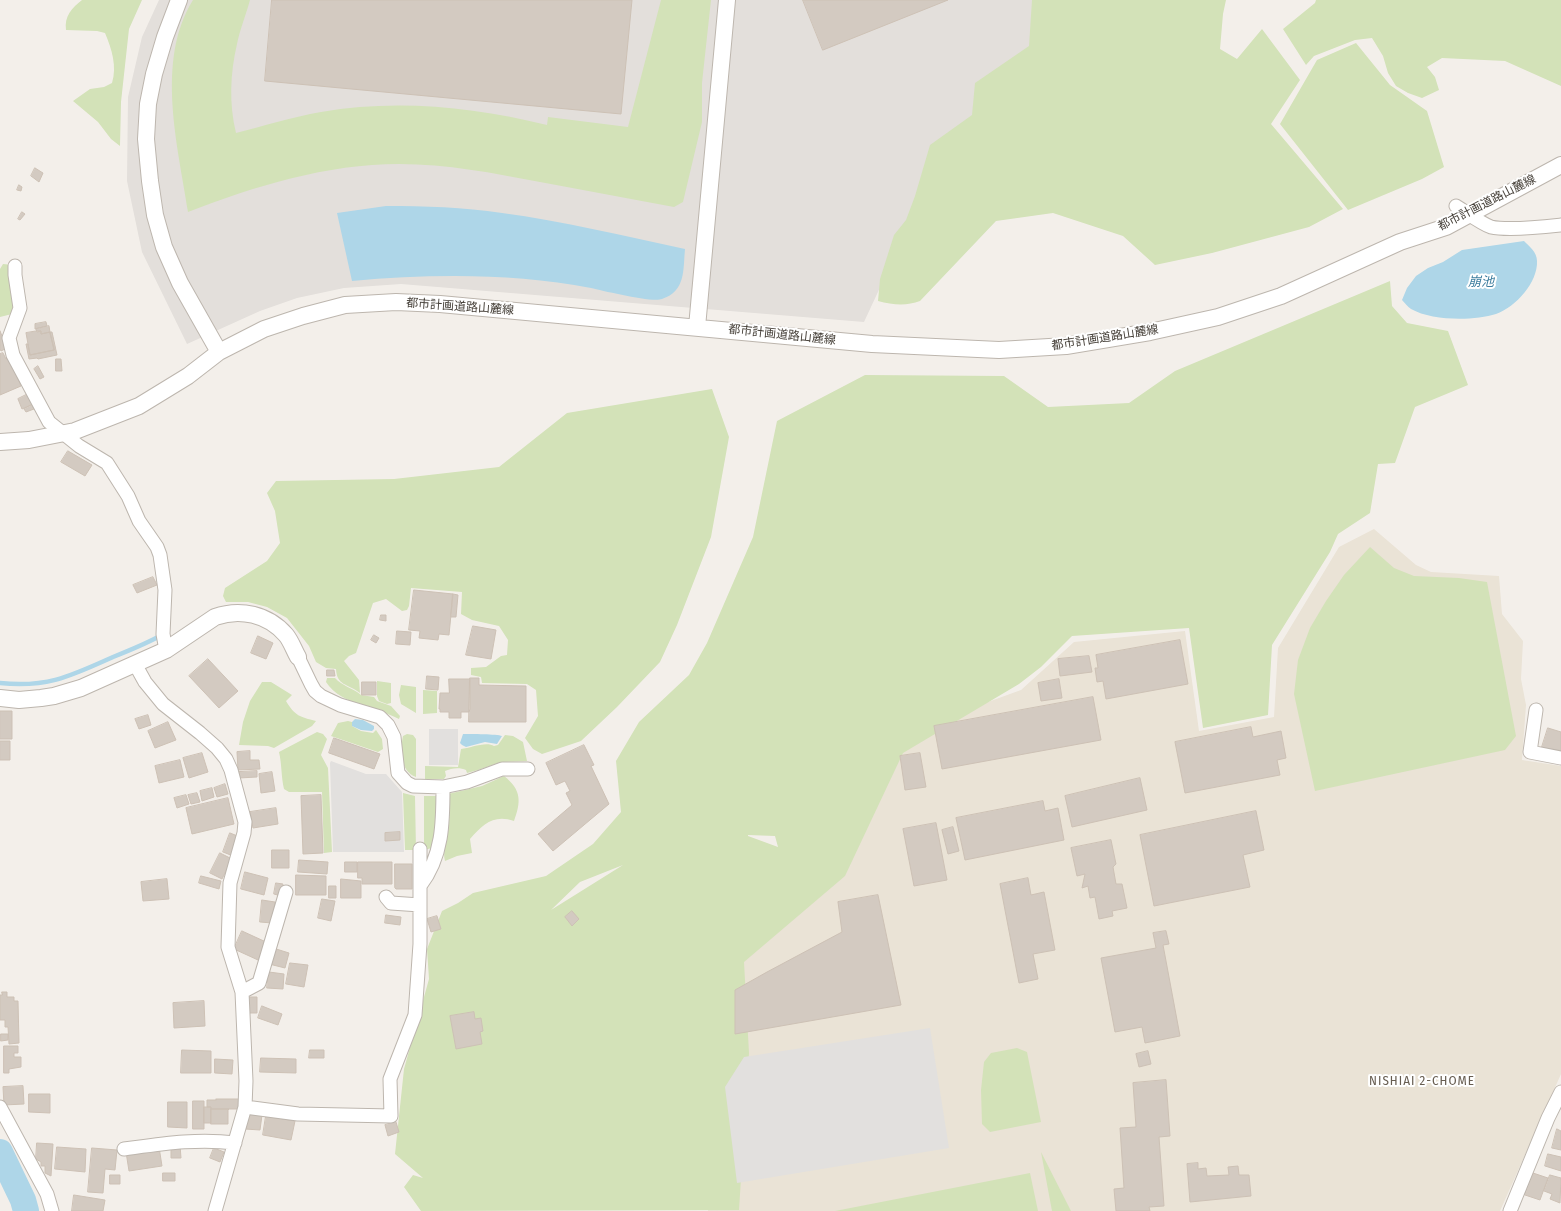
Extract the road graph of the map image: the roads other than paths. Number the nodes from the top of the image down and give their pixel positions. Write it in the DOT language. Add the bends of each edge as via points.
graph roads {
  1 [pos="179,0"];
  2 [pos="727,0"];
  3 [pos="1561,165"];
  4 [pos="1462,210"];
  5 [pos="1561,225"];
  6 [pos="15,266"];
  7 [pos="697,327"];
  8 [pos="219,352"];
  9 [pos="62,433"];
  10 [pos="0,442"];
  11 [pos="166,650"];
  12 [pos="298,657"];
  13 [pos="135,664"];
  14 [pos="0,698"];
  15 [pos="1536,710"];
  16 [pos="1561,758"];
  17 [pos="528,769"];
  18 [pos="443,786"];
  19 [pos="420,849"];
  20 [pos="420,886"];
  21 [pos="286,892"];
  22 [pos="386,897"];
  23 [pos="420,905"];
  24 [pos="242,992"];
  25 [pos="1561,1092"];
  26 [pos="0,1107"];
  27 [pos="245,1107"];
  28 [pos="0,1116"];
  29 [pos="19,1142"];
  30 [pos="235,1143"];
  31 [pos="124,1149"];
  32 [pos="52,1211"];
  33 [pos="215,1211"];
  34 [pos="1510,1211"];
  1 -- 8 [label="street" via="165,37 148,104 146,139 150,181 155,215 164,247 180,283"];
  2 -- 7 [label="street"];
  3 -- 4 [label="street, 都市計画道路山麓線"];
  4 -- 5 [label="street" via="1491,226 1540,228"];
  4 -- 7 [label="street, 都市計画道路山麓線" via="1446,227 1400,242 1281,296 1218,317 1066,346 999,350 872,344"];
  6 -- 9 [label="street" via="20,308 10,338 11,349 49,422"];
  7 -- 8 [label="street, 都市計画道路山麓線" via="440,304 353,304 302,316 264,330"];
  8 -- 9 [label="street, 都市計画道路山麓線" via="188,376 139,406 75,431"];
  9 -- 10 [label="street, 都市計画道路山麓線" via="29,440"];
  9 -- 11 [label="street" via="107,464 157,547 165,590"];
  11 -- 12 [label="street" via="215,617 239,612 264,618 276,626 286,636"];
  11 -- 13 [label="street"];
  12 -- 18 [label="street" via="315,691 321,696 340,705 380,717 388,725 394,737 398,773 402,779 413,786"];
  13 -- 14 [label="street" via="81,688 54,696 19,700"];
  13 -- 24 [label="street" via="145,682 163,704 217,748 231,770 245,822 230,883 228,947"];
  15 -- 16 [label="street" via="1530,752"];
  17 -- 18 [label="street" via="502,769 467,782"];
  18 -- 20 [label="street" via="442,836 431,868"];
  19 -- 20 [label="street"];
  20 -- 23 [label="street"];
  21 -- 24 [label="street" via="259,983"];
  22 -- 23 [label="street" via="391,903"];
  23 -- 27 [label="street" via="415,1015 390,1079 391,1116 298,1114"];
  24 -- 27 [label="street"];
  25 -- 34 [label="street"];
  26 -- 29 [label="street"];
  27 -- 30 [label="street"];
  28 -- 29 [label="street"];
  29 -- 32 [label="street" via="47,1194"];
  30 -- 31 [label="street" via="174,1142"];
  30 -- 33 [label="street"];
}
